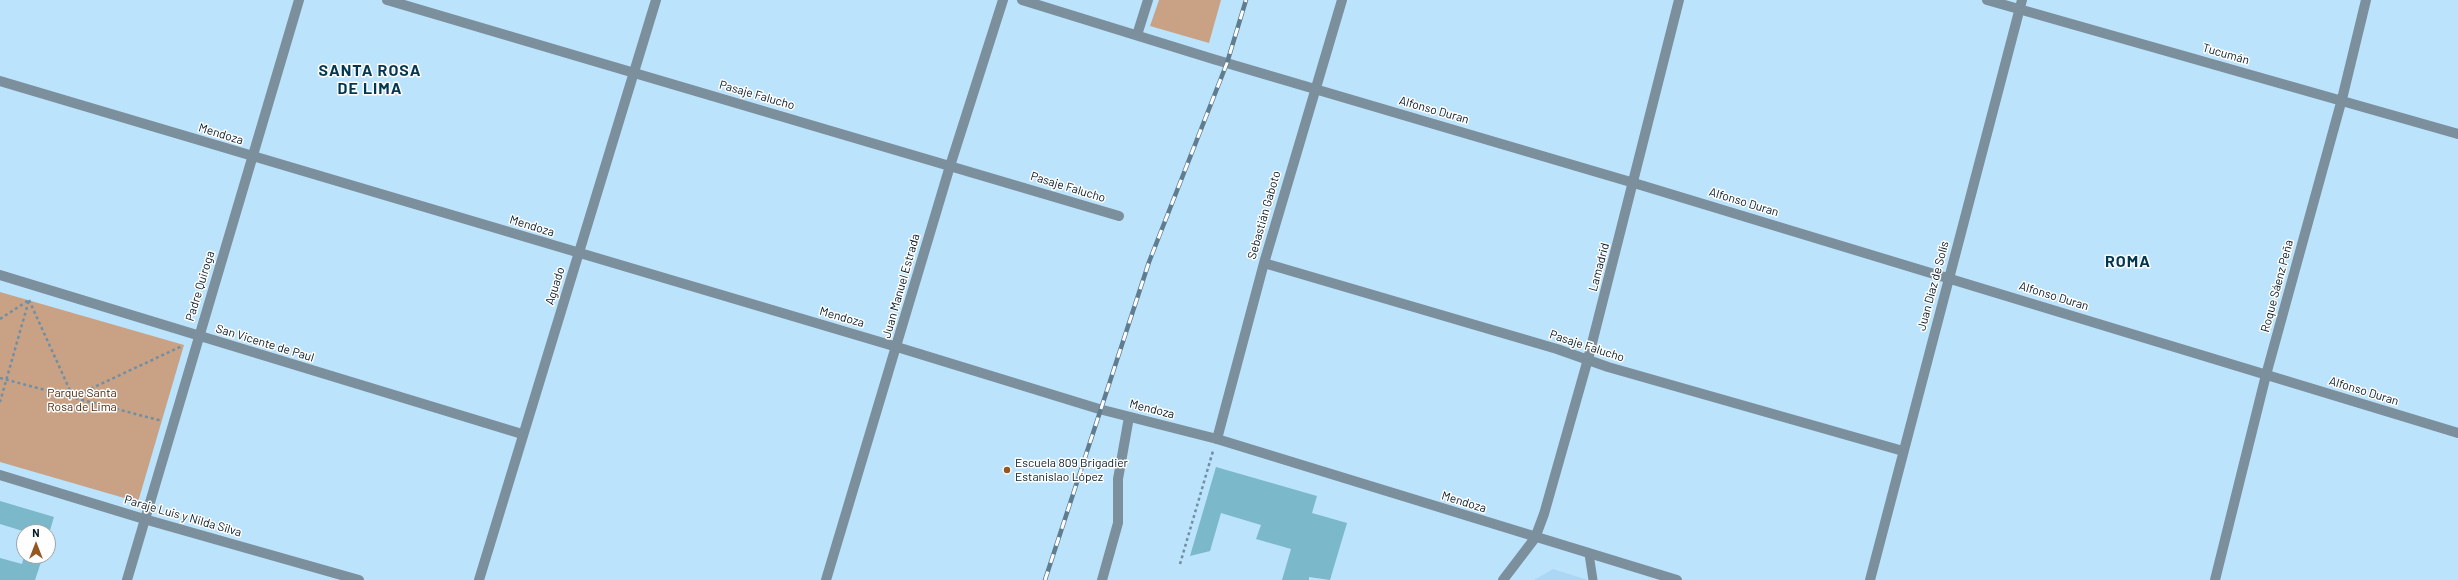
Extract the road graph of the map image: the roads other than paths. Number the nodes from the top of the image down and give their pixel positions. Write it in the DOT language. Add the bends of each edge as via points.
graph roads {
  1 [pos="299,0"];
  2 [pos="387,0"];
  3 [pos="656,0"];
  4 [pos="1003,0"];
  5 [pos="1022,0"];
  6 [pos="1148,0"];
  7 [pos="1342,0"];
  8 [pos="1679,0"];
  9 [pos="1987,0"];
  10 [pos="2366,0"];
  11 [pos="2021,5"];
  12 [pos="1137,35"];
  13 [pos="633,72"];
  14 [pos="0,81"];
  15 [pos="1314,88"];
  16 [pos="2342,99"];
  17 [pos="2458,134"];
  18 [pos="252,156"];
  19 [pos="950,166"];
  20 [pos="1634,182"];
  21 [pos="1119,216"];
  22 [pos="579,253"];
  23 [pos="1264,263"];
  24 [pos="0,275"];
  25 [pos="1949,277"];
  26 [pos="199,336"];
  27 [pos="897,346"];
  28 [pos="1588,359"];
  29 [pos="2266,375"];
  30 [pos="1130,417"];
  31 [pos="2458,433"];
  32 [pos="522,434"];
  33 [pos="1216,438"];
  34 [pos="1903,450"];
  35 [pos="0,475"];
  36 [pos="144,519"];
  37 [pos="1534,538"];
  38 [pos="1589,554"];
  39 [pos="127,580"];
  40 [pos="359,580"];
  41 [pos="479,580"];
  42 [pos="826,580"];
  43 [pos="1102,580"];
  44 [pos="1503,580"];
  45 [pos="1593,580"];
  46 [pos="1677,580"];
  47 [pos="1870,580"];
  48 [pos="2215,580"];
  1 -- 18 [label="street, Padre Quiroga"];
  2 -- 13 [label="street, Pasaje Falucho"];
  3 -- 13 [label="street, Aguado"];
  4 -- 19 [label="street, Juan Manuel Estrada"];
  5 -- 12 [label="street, Alfonso Duran"];
  6 -- 12 [label="street"];
  7 -- 15 [label="street, Sebastián Gaboto"];
  8 -- 20 [label="street, Lamadrid"];
  9 -- 11 [label="street, Tucumán"];
  10 -- 16 [label="street, Roque Sáenz Peña"];
  11 -- 16 [label="street, Tucumán"];
  11 -- 25 [label="street, Juan Díaz de Solís"];
  12 -- 15 [label="street, Alfonso Duran"];
  13 -- 19 [label="street, Pasaje Falucho"];
  13 -- 22 [label="street, Aguado"];
  14 -- 18 [label="street, Mendoza"];
  15 -- 20 [label="street, Alfonso Duran"];
  15 -- 23 [label="street, Sebastián Gaboto"];
  16 -- 17 [label="street, Tucumán"];
  16 -- 29 [label="street, Roque Sáenz Peña"];
  18 -- 22 [label="street, Mendoza"];
  18 -- 26 [label="street, Padre Quiroga"];
  19 -- 21 [label="street, Pasaje Falucho"];
  19 -- 27 [label="street, Juan Manuel Estrada"];
  20 -- 25 [label="street, Alfonso Duran"];
  20 -- 28 [label="street, Lamadrid"];
  22 -- 27 [label="street, Mendoza"];
  22 -- 32 [label="street, Aguado"];
  23 -- 28 [label="street, Pasaje Falucho"];
  23 -- 33 [label="street, Sebastián Gaboto"];
  24 -- 26 [label="street, San Vicente de Paul"];
  25 -- 29 [label="street, Alfonso Duran"];
  25 -- 34 [label="street, Juan Díaz de Solís"];
  26 -- 32 [label="street, San Vicente de Paul"];
  26 -- 36 [label="street, Padre Quiroga"];
  27 -- 30 [label="street, Mendoza"];
  27 -- 42 [label="street, Juan Manuel Estrada"];
  28 -- 34 [label="street, Pasaje Falucho" via="1608,367"];
  28 -- 37 [label="street, Lamadrid" via="1544,514"];
  29 -- 31 [label="street, Alfonso Duran"];
  29 -- 48 [label="street, Roque Sáenz Peña"];
  30 -- 33 [label="street, Mendoza"];
  30 -- 43 [label="street" via="1118,479 1118,523"];
  32 -- 41 [label="street, Aguado"];
  33 -- 37 [label="street, Mendoza"];
  34 -- 47 [label="street, Juan Díaz de Solís"];
  35 -- 36 [label="street, Paraje Luis y Nilda Silva"];
  36 -- 39 [label="street, Padre Quiroga"];
  36 -- 40 [label="street, Paraje Luis y Nilda Silva"];
  37 -- 38 [label="street, Mendoza"];
  37 -- 44 [label="street, Lamadrid"];
  38 -- 45 [label="lane"];
  38 -- 46 [label="street, Mendoza"];
}
